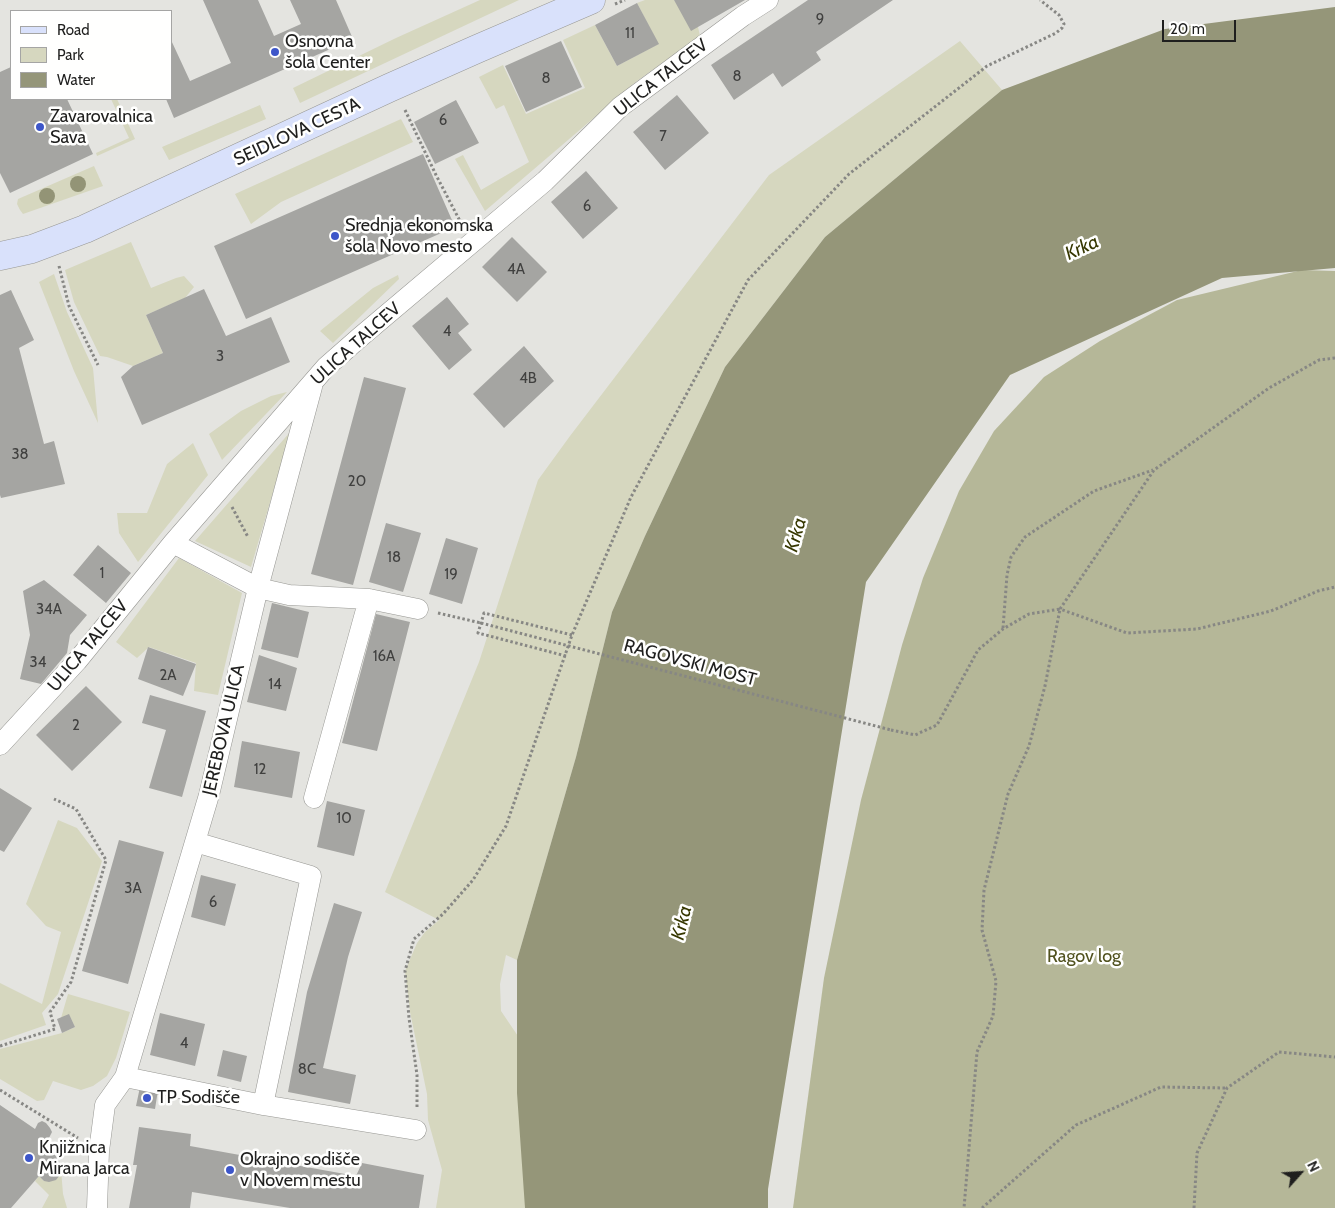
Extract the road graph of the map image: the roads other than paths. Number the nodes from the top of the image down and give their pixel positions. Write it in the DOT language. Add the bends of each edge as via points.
graph roads {
  1 [pos="591,0"];
  2 [pos="768,0"];
  3 [pos="0,256"];
  4 [pos="314,381"];
  5 [pos="173,543"];
  6 [pos="258,588"];
  7 [pos="369,599"];
  8 [pos="418,608"];
  9 [pos="0,745"];
  10 [pos="314,798"];
  11 [pos="195,842"];
  12 [pos="125,1077"];
  13 [pos="264,1104"];
  14 [pos="416,1130"];
  15 [pos="97,1208"];
  1 -- 3 [label="street, SEIDLOVA CESTA" via="85,229 32,249"];
  2 -- 4 [label="street, ULICA TALCEV" via="620,107 545,181 359,338"];
  4 -- 5 [label="street, ULICA TALCEV"];
  4 -- 6 [label="street, JEREBOVA ULICA"];
  5 -- 6 [label="street"];
  5 -- 9 [label="street, ULICA TALCEV" via="77,661"];
  6 -- 7 [label="street" via="289,595"];
  6 -- 11 [label="street, JEREBOVA ULICA"];
  7 -- 8 [label="street"];
  7 -- 10 [label="street"];
  11 -- 12 [label="street, JEREBOVA ULICA"];
  11 -- 13 [label="street" via="311,876"];
  12 -- 13 [label="street"];
  12 -- 15 [label="street, JEREBOVA ULICA" via="105,1105 98,1151"];
  13 -- 14 [label="street"];
}
